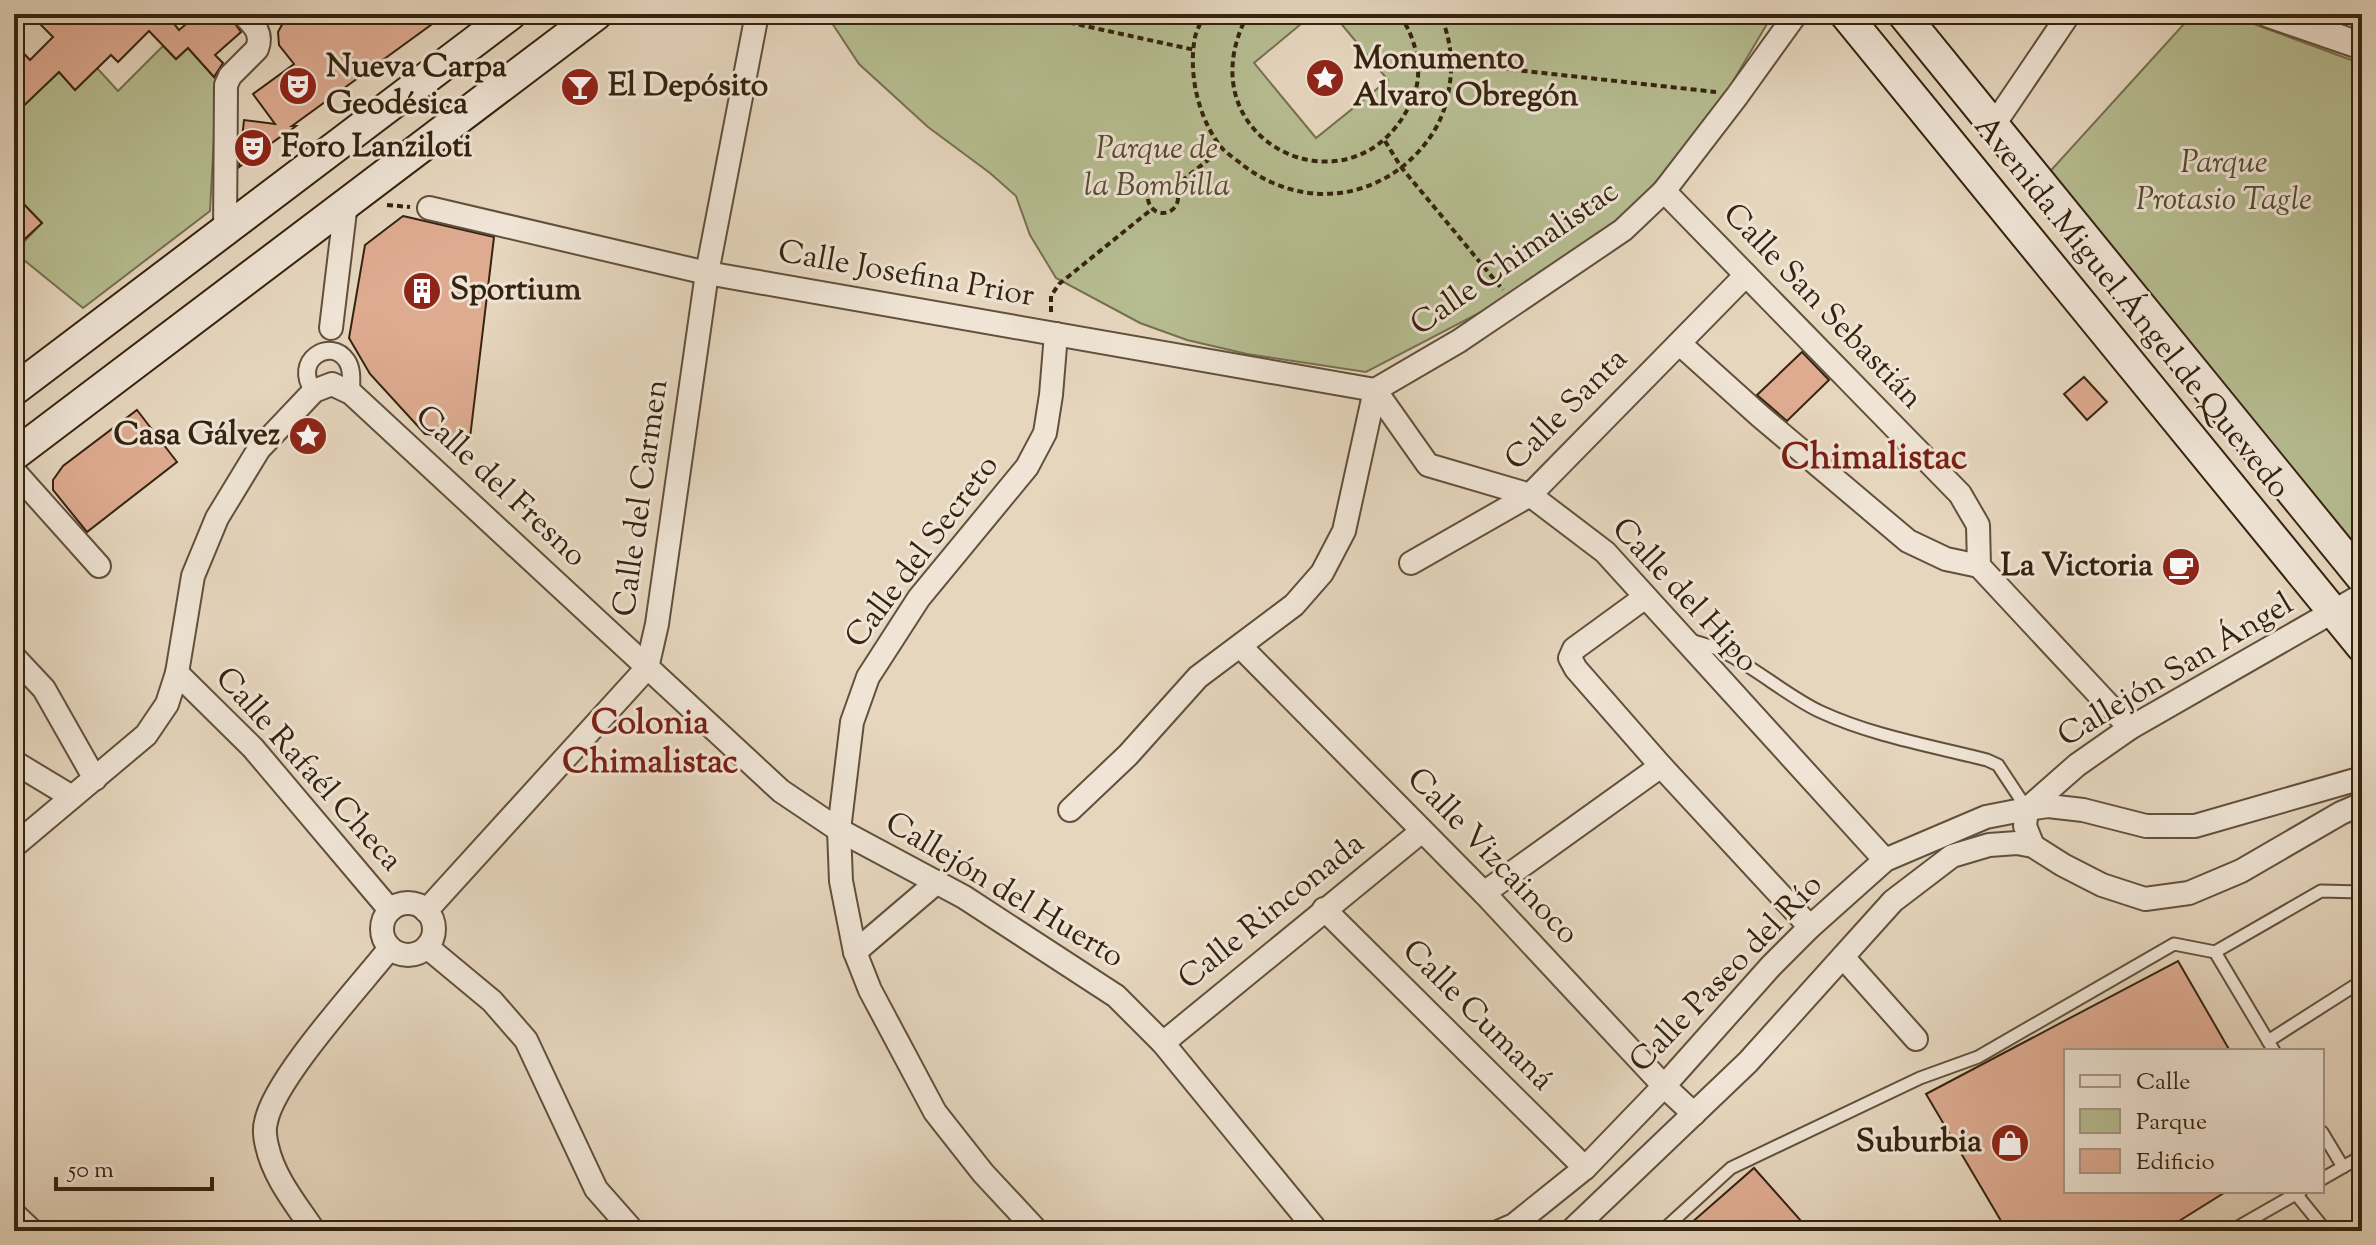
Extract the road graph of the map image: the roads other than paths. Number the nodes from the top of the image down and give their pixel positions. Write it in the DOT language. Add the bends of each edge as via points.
graph roads {
  1 [pos="243,14"];
  2 [pos="511,14"];
  3 [pos="597,14"];
  4 [pos="757,14"];
  5 [pos="1796,14"];
  6 [pos="1845,14"];
  7 [pos="1903,14"];
  8 [pos="2069,14"];
  9 [pos="2269,14"];
  10 [pos="2362,46"];
  11 [pos="1993,126"];
  12 [pos="1664,191"];
  13 [pos="346,203"];
  14 [pos="429,208"];
  15 [pos="225,233"];
  16 [pos="707,273"];
  17 [pos="1746,275"];
  18 [pos="331,328"];
  19 [pos="1056,334"];
  20 [pos="1680,344"];
  21 [pos="14,390"];
  22 [pos="1375,390"];
  23 [pos="14,455"];
  24 [pos="14,471"];
  25 [pos="1530,495"];
  26 [pos="1411,563"];
  27 [pos="99,566"];
  28 [pos="1979,566"];
  29 [pos="2362,578"];
  30 [pos="2362,595"];
  31 [pos="1644,598"];
  32 [pos="2334,613"];
  33 [pos="1682,639"];
  34 [pos="1241,647"];
  35 [pos="2362,647"];
  36 [pos="14,657"];
  37 [pos="647,668"];
  38 [pos="177,673"];
  39 [pos="2130,728"];
  40 [pos="14,762"];
  41 [pos="1661,766"];
  42 [pos="95,779"];
  43 [pos="2355,781"];
  44 [pos="72,797"];
  45 [pos="2359,805"];
  46 [pos="2027,809"];
  47 [pos="1070,810"];
  48 [pos="839,830"];
  49 [pos="1422,831"];
  50 [pos="14,846"];
  51 [pos="2033,846"];
  52 [pos="1885,860"];
  53 [pos="937,882"];
  54 [pos="2362,892"];
  55 [pos="1484,893"];
  56 [pos="1324,909"];
  57 [pos="390,910"];
  58 [pos="426,911"];
  59 [pos="1810,927"];
  60 [pos="427,947"];
  61 [pos="390,948"];
  62 [pos="855,952"];
  63 [pos="2215,952"];
  64 [pos="1843,957"];
  65 [pos="2362,981"];
  66 [pos="1916,1039"];
  67 [pos="1163,1043"];
  68 [pos="2271,1046"];
  69 [pos="1664,1086"];
  70 [pos="1694,1114"];
  71 [pos="2324,1135"];
  72 [pos="2362,1156"];
  73 [pos="2343,1167"];
  74 [pos="1585,1168"];
  75 [pos="2324,1178"];
  76 [pos="2297,1193"];
  77 [pos="2300,1193"];
  78 [pos="14,1214"];
  79 [pos="32,1231"];
  80 [pos="314,1231"];
  81 [pos="633,1231"];
  82 [pos="1037,1231"];
  83 [pos="1317,1231"];
  84 [pos="1500,1231"];
  85 [pos="1571,1231"];
  86 [pos="1662,1231"];
  87 [pos="2231,1231"];
  88 [pos="2326,1231"];
  1 -- 15 [label="street" via="258,31 259,43 226,85"];
  2 -- 15 [label="main road"];
  3 -- 13 [label="main road"];
  4 -- 16 [label="street, Calle del Carmen"];
  5 -- 12 [label="street, Calle Chimalistac"];
  6 -- 32 [label="main road, Avenida Miguel Ángel de Quevedo"];
  7 -- 11 [label="main road, Avenida Miguel Ángel de Quevedo"];
  8 -- 11 [label="street"];
  9 -- 10 [label="street"];
  11 -- 29 [label="main road, Avenida Miguel Ángel de Quevedo"];
  12 -- 17 [label="street, Calle San Sebastián"];
  12 -- 22 [label="street, Calle Chimalistac" via="1623,230 1459,341"];
  13 -- 18 [label="street"];
  13 -- 23 [label="main road"];
  14 -- 16 [label="street, Calle Josefina Prior"];
  15 -- 21 [label="main road"];
  16 -- 19 [label="street, Calle Josefina Prior"];
  16 -- 37 [label="street, Calle del Carmen"];
  17 -- 20 [label="street, Calle Santa"];
  17 -- 28 [label="street, Calle San Sebastián" via="1960,494 1978,525"];
  19 -- 22 [label="street, Calle Josefina Prior"];
  19 -- 48 [label="street, Calle del Secreto" via="1045,433 1027,467 919,598 868,677 852,722"];
  20 -- 25 [label="street, Calle Santa"];
  20 -- 28 [label="street" via="1908,541 1946,559"];
  22 -- 25 [label="street, Calle del Hipo" via="1428,465"];
  22 -- 34 [label="street" via="1344,531 1322,573 1294,605"];
  24 -- 27 [label="street"];
  25 -- 26 [label="street, Calle Santa"];
  25 -- 31 [label="street, Calle del Hipo" via="1605,552"];
  28 -- 39 [label="street"];
  30 -- 32 [label="street, Callejón San Ángel"];
  31 -- 33 [label="street, Calle del Hipo"];
  31 -- 41 [label="street" via="1574,649 1570,658"];
  32 -- 35 [label="main road, Avenida Miguel Ángel de Quevedo"];
  32 -- 39 [label="street, Callejón San Ángel"];
  33 -- 46 [label="lane" via="1713,646 1833,717 1998,765"];
  33 -- 52 [label="street, Calle del Hipo"];
  34 -- 47 [label="street" via="1198,677"];
  34 -- 49 [label="street, Calle Vizcainoco"];
  36 -- 42 [label="street" via="44,689"];
  37 -- 38 [label="street, Calle del Fresno" via="332,389 259,449 217,518 193,576"];
  37 -- 48 [label="street, Calle del Fresno" via="781,791"];
  37 -- 58 [label="street, Calle del Carmen"];
  38 -- 42 [label="street" via="167,704 146,735"];
  38 -- 57 [label="street, Calle Rafaél Checa" via="253,748"];
  39 -- 46 [label="street, Callejón San Ángel"];
  40 -- 44 [label="street"];
  41 -- 55 [label="street"];
  41 -- 59 [label="street"];
  42 -- 44 [label="street"];
  43 -- 45 [label="street, Calle Paseo del Río"];
  43 -- 46 [label="street, Calle Paseo del Río" via="2195,826 2146,826 2048,806"];
  44 -- 50 [label="street"];
  45 -- 51 [label="street, Calle Paseo del Río" via="2241,871 2189,893 2145,899 2102,885"];
  46 -- 51 [label="street" via="2025,826"];
  46 -- 52 [label="street, Calle Paseo del Río" via="1986,817"];
  48 -- 53 [label="street, Callejón del Huerto"];
  48 -- 62 [label="street, Calle del Secreto" via="841,881"];
  49 -- 55 [label="street, Calle Vizcainoco"];
  49 -- 56 [label="street, Calle Rinconada"];
  51 -- 64 [label="street, Calle Paseo del Río" via="1989,845 1952,856 1893,901"];
  52 -- 59 [label="street, Calle Paseo del Río"];
  53 -- 62 [label="street"];
  53 -- 67 [label="street, Callejón del Huerto" via="1116,996"];
  54 -- 63 [label="lane" via="2321,891"];
  55 -- 69 [label="street, Calle Vizcainoco"];
  56 -- 67 [label="street, Calle Rinconada"];
  56 -- 74 [label="street, Calle Cumaná"];
  57 -- 58 [label="street" via="408,903"];
  57 -- 61 [label="street" via="382,929"];
  58 -- 60 [label="street" via="434,929"];
  59 -- 69 [label="street, Calle Paseo del Río"];
  60 -- 61 [label="street" via="409,955"];
  60 -- 81 [label="street" via="492,1001 526,1040 596,1189"];
  61 -- 80 [label="street" via="291,1072 266,1121 266,1143 276,1173"];
  62 -- 82 [label="street, Calle del Secreto" via="935,1112"];
  63 -- 68 [label="lane"];
  63 -- 86 [label="lane" via="2174,944 1978,1057 1920,1078 1731,1168"];
  64 -- 66 [label="street"];
  64 -- 70 [label="street, Calle Paseo del Río"];
  65 -- 68 [label="lane"];
  67 -- 83 [label="street, Callejón del Huerto"];
  69 -- 70 [label="street, Calle Vizcainoco"];
  69 -- 74 [label="street, Calle Paseo del Río"];
  70 -- 85 [label="street, Calle Paseo del Río"];
  71 -- 73 [label="lane"];
  72 -- 73 [label="lane"];
  73 -- 75 [label="lane"];
  74 -- 84 [label="street, Calle Paseo del Río"];
  76 -- 87 [label="lane"];
  77 -- 88 [label="lane"];
  78 -- 79 [label="street"];
}
